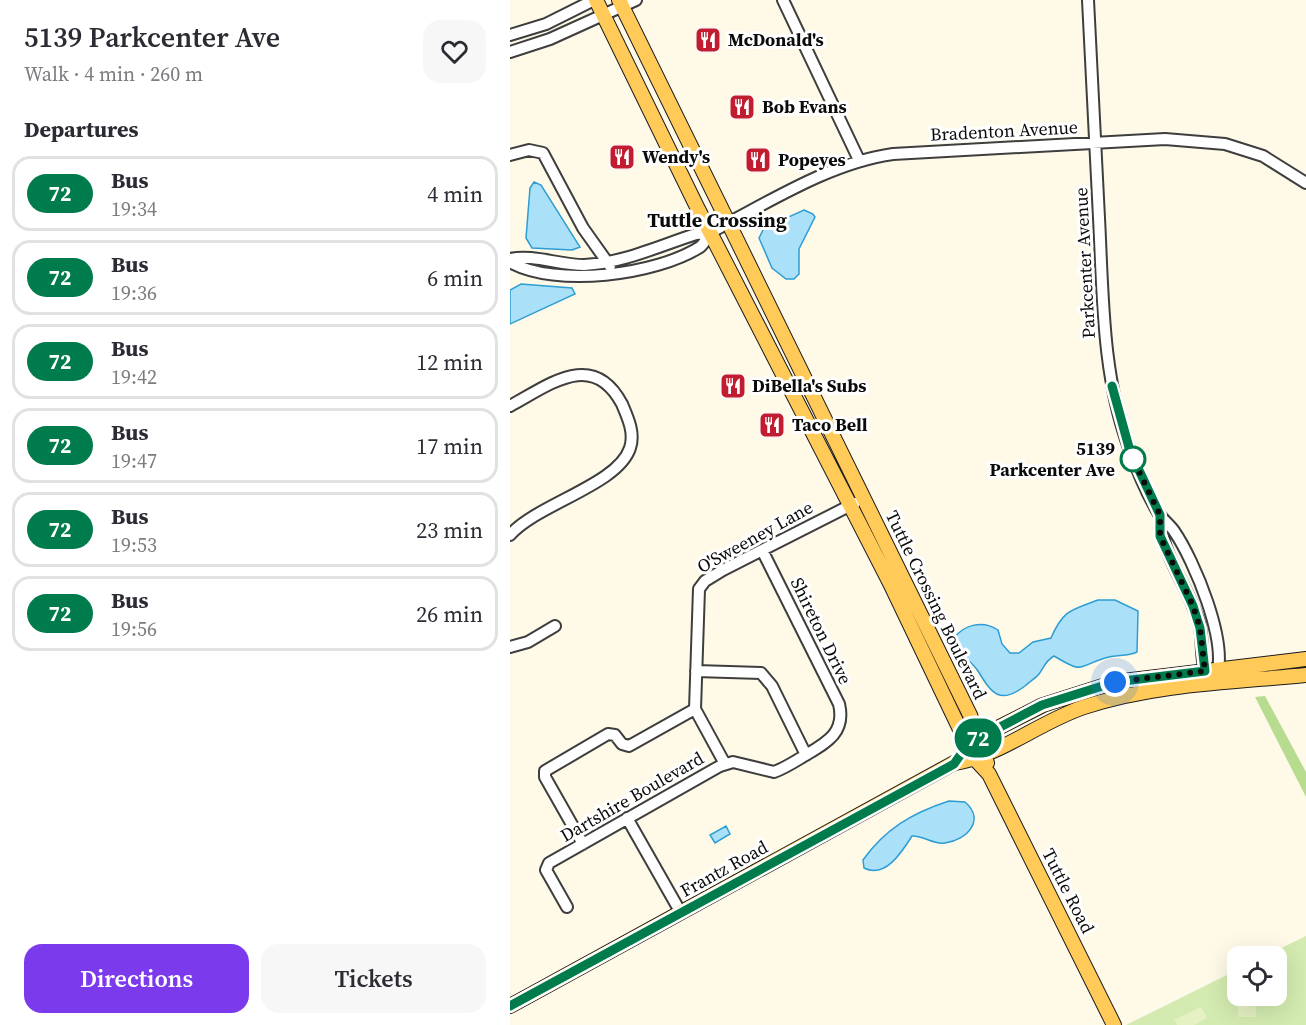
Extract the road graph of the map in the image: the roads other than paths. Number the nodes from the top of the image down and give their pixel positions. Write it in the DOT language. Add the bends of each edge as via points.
graph roads {
  1 [pos="595,0"];
  2 [pos="636,0"];
  3 [pos="783,0"];
  4 [pos="1088,0"];
  5 [pos="621,3"];
  6 [pos="603,16"];
  7 [pos="510,35"];
  8 [pos="510,52"];
  9 [pos="1095,143"];
  10 [pos="510,155"];
  11 [pos="859,160"];
  12 [pos="1306,183"];
  13 [pos="728,224"];
  14 [pos="711,233"];
  15 [pos="510,260"];
  16 [pos="608,263"];
  17 [pos="615,273"];
  18 [pos="510,406"];
  19 [pos="864,499"];
  20 [pos="850,504"];
  21 [pos="1160,515"];
  22 [pos="510,535"];
  23 [pos="762,550"];
  24 [pos="555,626"];
  25 [pos="510,647"];
  26 [pos="1306,659"];
  27 [pos="1219,669"];
  28 [pos="696,671"];
  29 [pos="1205,671"];
  30 [pos="1306,675"];
  31 [pos="1213,685"];
  32 [pos="695,709"];
  33 [pos="839,728"];
  34 [pos="979,749"];
  35 [pos="806,755"];
  36 [pos="725,764"];
  37 [pos="988,774"];
  38 [pos="627,818"];
  39 [pos="583,844"];
  40 [pos="567,907"];
  41 [pos="681,914"];
  42 [pos="510,1006"];
  43 [pos="1114,1025"];
  1 -- 6 [label="main road, Tuttle Crossing Boulevard"];
  1 -- 7 [label="street" via="546,24"];
  2 -- 5 [label="street"];
  3 -- 11 [label="street"];
  4 -- 9 [label="street, Parkcenter Avenue"];
  5 -- 6 [label="street"];
  5 -- 13 [label="main road, Tuttle Crossing Boulevard"];
  6 -- 8 [label="street"];
  6 -- 14 [label="main road, Tuttle Crossing Boulevard"];
  9 -- 11 [label="street, Bradenton Avenue" via="893,154"];
  9 -- 12 [label="street, Bradenton Avenue" via="1165,139 1226,144 1263,156"];
  9 -- 21 [label="street, Parkcenter Avenue" via="1112,386 1130,451"];
  10 -- 16 [label="street" via="529,150 543,153 583,228"];
  11 -- 13 [label="street, Bradenton Avenue"];
  13 -- 14 [label="street, Bradenton Avenue"];
  13 -- 19 [label="main road, Tuttle Crossing Boulevard"];
  14 -- 16 [label="street, Bradenton Avenue" via="696,234"];
  14 -- 17 [label="street, Bradenton Avenue" via="702,246 688,252"];
  14 -- 20 [label="main road, Tuttle Crossing Boulevard"];
  15 -- 16 [label="street, Bradenton Avenue" via="522,256 568,265"];
  15 -- 17 [label="street, Bradenton Avenue" via="522,269 552,274"];
  16 -- 17 [label="street"];
  18 -- 22 [label="street" via="558,380 595,376 609,385 629,418 631,446 620,465 531,518"];
  19 -- 20 [label="street, O'Sweeney Lane"];
  19 -- 34 [label="main road, Tuttle Crossing Boulevard"];
  20 -- 23 [label="street, O'Sweeney Lane"];
  20 -- 34 [label="main road, Tuttle Crossing Boulevard"];
  21 -- 27 [label="street, Parkcenter Avenue" via="1174,530 1203,588 1214,624"];
  21 -- 29 [label="street, Parkcenter Avenue" via="1160,536 1200,628"];
  23 -- 28 [label="street, O'Sweeney Lane" via="705,581 699,589"];
  23 -- 33 [label="street, Shireton Drive" via="839,704"];
  24 -- 25 [label="street" via="528,642"];
  26 -- 27 [label="main road"];
  27 -- 29 [label="main road"];
  27 -- 31 [label="street, Parkcenter Avenue"];
  28 -- 32 [label="street, O'Sweeney Lane"];
  28 -- 35 [label="street" via="761,673 772,686"];
  29 -- 31 [label="street, Parkcenter Avenue"];
  29 -- 34 [label="main road" via="1115,682 1072,694"];
  30 -- 31 [label="main road, Frantz Road"];
  31 -- 34 [label="main road, Frantz Road" via="1084,707"];
  32 -- 36 [label="street"];
  32 -- 39 [label="street" via="629,746 608,734 545,771"];
  33 -- 35 [label="street, Dartshire Boulevard" via="827,743"];
  34 -- 37 [label="main road, Tuttle Crossing Boulevard"];
  34 -- 41 [label="main road, Frantz Road"];
  35 -- 36 [label="street, Dartshire Boulevard" via="774,772 740,763"];
  36 -- 38 [label="street, Dartshire Boulevard"];
  37 -- 43 [label="main road, Tuttle Road"];
  38 -- 39 [label="street, Dartshire Boulevard"];
  38 -- 41 [label="street"];
  39 -- 40 [label="street, Dartshire Boulevard" via="546,867"];
  41 -- 42 [label="main road, Frantz Road"];
}
